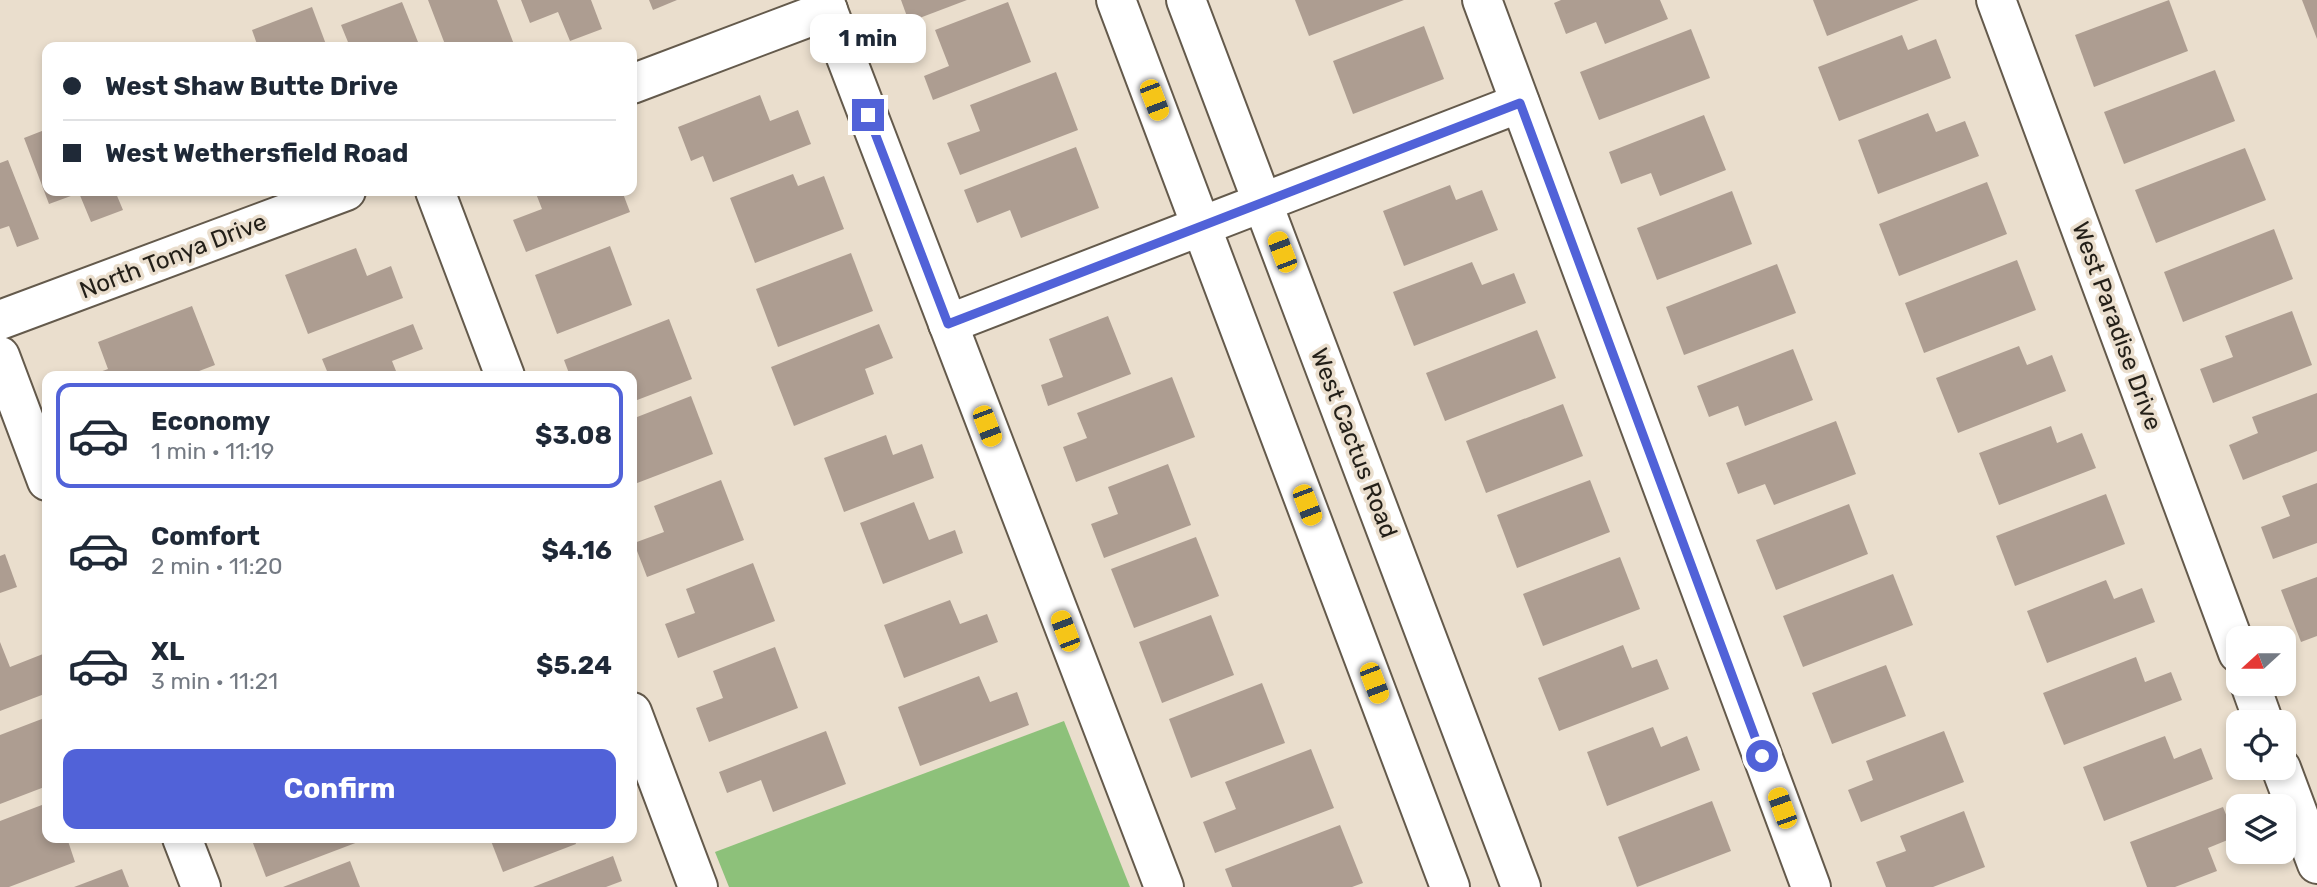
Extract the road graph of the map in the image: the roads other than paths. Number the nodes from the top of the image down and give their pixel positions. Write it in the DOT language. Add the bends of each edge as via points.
graph roads {
  1 [pos="1116,0"];
  2 [pos="1186,0"];
  3 [pos="1482,0"];
  4 [pos="1996,0"];
  5 [pos="826,5"];
  6 [pos="637,82"];
  7 [pos="1520,103"];
  8 [pos="333,196"];
  9 [pos="437,196"];
  10 [pos="1262,202"];
  11 [pos="1202,225"];
  12 [pos="0,320"];
  13 [pos="948,324"];
  14 [pos="0,356"];
  15 [pos="503,371"];
  16 [pos="42,468"];
  17 [pos="2228,626"];
  18 [pos="637,725"];
  19 [pos="2286,780"];
  20 [pos="185,843"];
  21 [pos="2317,864"];
  22 [pos="2317,879"];
  23 [pos="201,887"];
  24 [pos="698,887"];
  25 [pos="1164,887"];
  26 [pos="1450,887"];
  27 [pos="1521,887"];
  28 [pos="1811,887"];
  29 [pos="2296,887"];
  1 -- 11 [label="street"];
  2 -- 10 [label="street, West Cactus Road"];
  3 -- 7 [label="street"];
  4 -- 17 [label="street, West Paradise Drive"];
  5 -- 6 [label="street"];
  5 -- 13 [label="street"];
  7 -- 10 [label="street"];
  7 -- 28 [label="street"];
  8 -- 12 [label="street, North Tonya Drive"];
  9 -- 15 [label="street"];
  10 -- 11 [label="street"];
  10 -- 27 [label="street, West Cactus Road"];
  11 -- 13 [label="street"];
  11 -- 26 [label="street"];
  13 -- 25 [label="street"];
  14 -- 16 [label="street"];
  18 -- 24 [label="street"];
  19 -- 21 [label="street"];
  20 -- 23 [label="street"];
  22 -- 29 [label="street"];
}
